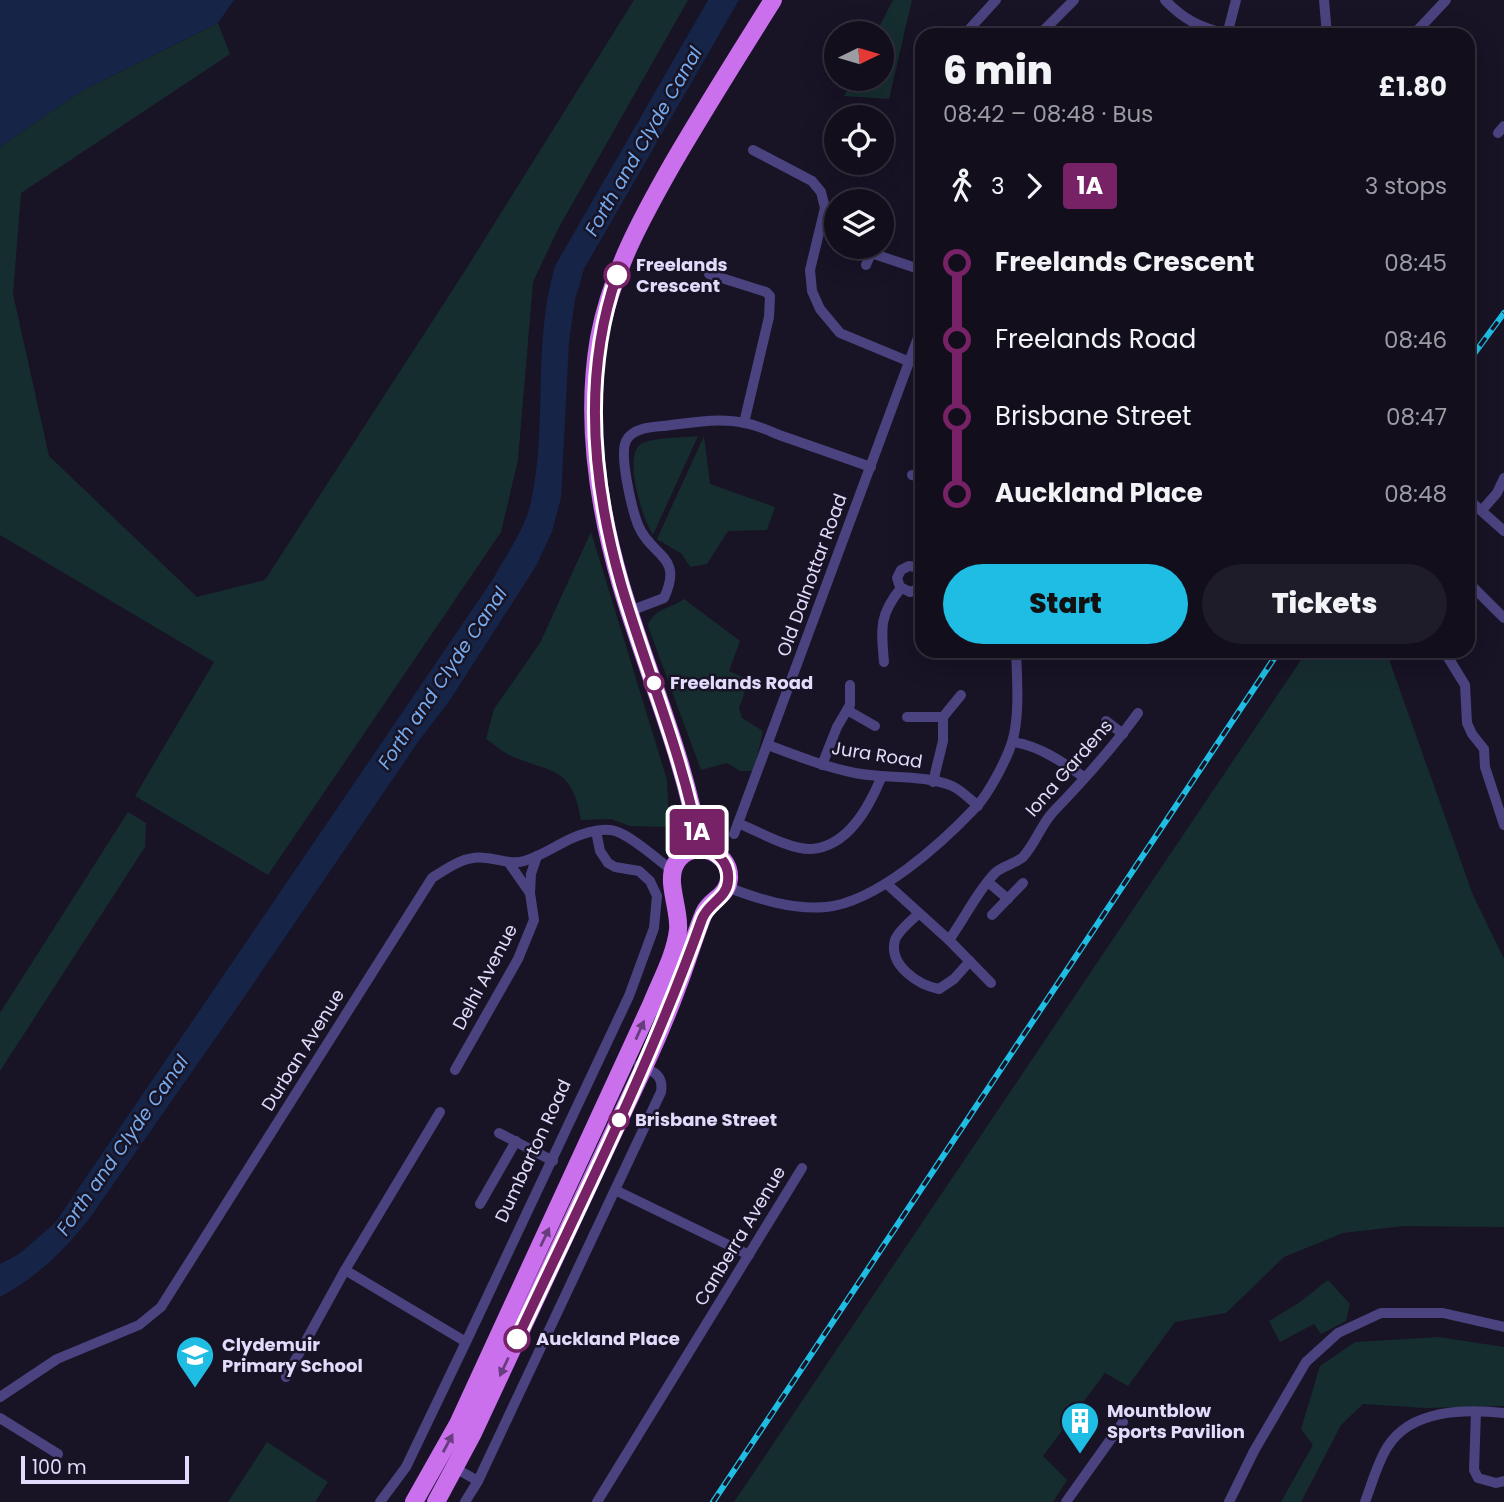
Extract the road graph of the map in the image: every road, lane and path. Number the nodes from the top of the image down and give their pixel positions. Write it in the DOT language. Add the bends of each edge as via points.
graph roads {
  1 [pos="773,0"];
  2 [pos="996,0"];
  3 [pos="1074,0"];
  4 [pos="1165,0"];
  5 [pos="1236,0"];
  6 [pos="1324,0"];
  7 [pos="1446,0"];
  8 [pos="970,28"];
  9 [pos="1046,28"];
  10 [pos="1203,28"];
  11 [pos="1229,28"];
  12 [pos="1326,28"];
  13 [pos="1420,28"];
  14 [pos="753,150"];
  15 [pos="866,265"];
  16 [pos="915,268"];
  17 [pos="709,275"];
  18 [pos="915,346"];
  19 [pos="909,362"];
  20 [pos="744,423"];
  21 [pos="871,467"];
  22 [pos="1504,478"];
  23 [pos="1475,504"];
  24 [pos="1482,510"];
  25 [pos="1504,531"];
  26 [pos="915,572"];
  27 [pos="915,585"];
  28 [pos="901,588"];
  29 [pos="1475,589"];
  30 [pos="630,611"];
  31 [pos="1504,618"];
  32 [pos="1016,658"];
  33 [pos="1448,658"];
  34 [pos="884,662"];
  35 [pos="850,685"];
  36 [pos="961,695"];
  37 [pos="847,710"];
  38 [pos="1138,713"];
  39 [pos="907,717"];
  40 [pos="943,717"];
  41 [pos="1106,721"];
  42 [pos="875,726"];
  43 [pos="1123,734"];
  44 [pos="1013,741"];
  45 [pos="768,745"];
  46 [pos="822,765"];
  47 [pos="1084,777"];
  48 [pos="881,778"];
  49 [pos="933,782"];
  50 [pos="978,806"];
  51 [pos="1504,825"];
  52 [pos="596,831"];
  53 [pos="700,849"];
  54 [pos="537,856"];
  55 [pos="509,863"];
  56 [pos="673,880"];
  57 [pos="988,882"];
  58 [pos="1023,883"];
  59 [pos="887,884"];
  60 [pos="727,887"];
  61 [pos="530,893"];
  62 [pos="1008,899"];
  63 [pos="712,903"];
  64 [pos="918,914"];
  65 [pos="992,915"];
  66 [pos="949,940"];
  67 [pos="970,961"];
  68 [pos="991,983"];
  69 [pos="627,1059"];
  70 [pos="644,1067"];
  71 [pos="455,1070"];
  72 [pos="440,1112"];
  73 [pos="499,1133"];
  74 [pos="516,1141"];
  75 [pos="553,1161"];
  76 [pos="802,1168"];
  77 [pos="615,1190"];
  78 [pos="480,1204"];
  79 [pos="749,1255"];
  80 [pos="345,1270"];
  81 [pos="1504,1327"];
  82 [pos="466,1342"];
  83 [pos="286,1377"];
  84 [pos="0,1397"];
  85 [pos="1476,1412"];
  86 [pos="1504,1413"];
  87 [pos="0,1418"];
  88 [pos="1123,1422"];
  89 [pos="58,1454"];
  90 [pos="455,1468"];
  91 [pos="1504,1481"];
  92 [pos="478,1482"];
  93 [pos="380,1502"];
  94 [pos="414,1502"];
  95 [pos="436,1502"];
  96 [pos="465,1502"];
  97 [pos="597,1502"];
  98 [pos="1066,1502"];
  99 [pos="1229,1502"];
  100 [pos="1365,1502"];
  1 -- 30 [label="main road" via="643,215 606,311 594,388 596,453 609,533"];
  2 -- 8 [label="street"];
  3 -- 9 [label="street"];
  4 -- 10 [label="street" via="1184,19"];
  5 -- 11 [label="street"];
  6 -- 12 [label="street"];
  7 -- 13 [label="street"];
  14 -- 19 [label="street" via="812,181 821,192 825,208 810,270 812,292 820,309 840,333"];
  15 -- 16 [label="street" via="871,253"];
  17 -- 20 [label="street" via="770,296"];
  18 -- 19 [label="street, Old Dalnottar Road"];
  19 -- 21 [label="street, Old Dalnottar Road"];
  20 -- 21 [label="street"];
  20 -- 30 [label="street" via="661,426 636,430 626,441 632,509 640,529 671,569 664,598"];
  21 -- 45 [label="street, Old Dalnottar Road"];
  22 -- 24 [label="street"];
  23 -- 24 [label="street"];
  24 -- 25 [label="street"];
  26 -- 28 [label="street" via="909,566 901,570 897,578"];
  27 -- 28 [label="street" via="910,592"];
  28 -- 34 [label="street" via="883,617"];
  29 -- 31 [label="street"];
  30 -- 53 [label="main road" via="685,776"];
  32 -- 44 [label="street"];
  33 -- 51 [label="street" via="1465,685 1467,723 1484,749 1485,767"];
  35 -- 37 [label="street"];
  36 -- 40 [label="street"];
  37 -- 42 [label="street"];
  37 -- 46 [label="street"];
  38 -- 43 [label="street, Iona Gardens"];
  39 -- 40 [label="street"];
  40 -- 49 [label="street" via="943,741"];
  41 -- 43 [label="street"];
  43 -- 47 [label="street, Iona Gardens"];
  44 -- 47 [label="street" via="1051,755"];
  44 -- 50 [label="street"];
  45 -- 46 [label="street, Jura Road"];
  45 -- 48 [label="street, Old Dalnottar Road" via="736,829 810,849 833,843 860,818"];
  46 -- 48 [label="street, Jura Road"];
  47 -- 57 [label="street, Iona Gardens" via="1052,813 1022,858 996,871"];
  48 -- 49 [label="street, Jura Road"];
  49 -- 50 [label="street, Jura Road" via="950,785"];
  50 -- 59 [label="street"];
  52 -- 54 [label="street, Durban Avenue"];
  52 -- 56 [label="street" via="614,831 628,838"];
  52 -- 75 [label="street, Dumbarton Road" via="608,863 639,871 650,881 657,910 629,996"];
  53 -- 56 [label="main road" via="677,861"];
  53 -- 60 [label="main road" via="717,854 724,862"];
  54 -- 55 [label="street, Durban Avenue"];
  54 -- 61 [label="street, Delhi Avenue"];
  55 -- 61 [label="street"];
  55 -- 84 [label="street, Durban Avenue" via="469,858 432,878 161,1307 139,1325 57,1359"];
  56 -- 63 [label="main road" via="680,897 690,904"];
  69 -- 56 [label="main road, one-way" via="677,937"];
  57 -- 62 [label="street"];
  57 -- 66 [label="street, Iona Gardens"];
  58 -- 62 [label="street"];
  59 -- 60 [label="street" via="828,907 758,899"];
  59 -- 64 [label="street"];
  60 -- 63 [label="main road"];
  61 -- 71 [label="street, Delhi Avenue" via="534,920 521,953"];
  62 -- 65 [label="street"];
  63 -- 70 [label="main road"];
  64 -- 66 [label="street"];
  64 -- 67 [label="street" via="896,937 894,953 902,968 925,986 939,989"];
  66 -- 67 [label="street"];
  67 -- 68 [label="street"];
  69 -- 70 [label="street"];
  94 -- 69 [label="main road, one-way" via="458,1424"];
  70 -- 77 [label="street" via="661,1078 661,1092"];
  70 -- 90 [label="main road, one-way"];
  72 -- 80 [label="street"];
  73 -- 74 [label="street"];
  74 -- 75 [label="street"];
  74 -- 78 [label="street"];
  75 -- 82 [label="street, Dumbarton Road"];
  76 -- 79 [label="street, Canberra Avenue"];
  77 -- 79 [label="street"];
  77 -- 92 [label="street"];
  79 -- 97 [label="street, Canberra Avenue"];
  80 -- 82 [label="street"];
  80 -- 83 [label="street"];
  81 -- 99 [label="street" via="1443,1313 1381,1313 1338,1333 1306,1363"];
  82 -- 93 [label="street, Dumbarton Road" via="406,1467"];
  85 -- 86 [label="street"];
  85 -- 91 [label="street" via="1474,1469 1478,1478"];
  85 -- 100 [label="street" via="1430,1415 1402,1431 1382,1457"];
  87 -- 89 [label="street"];
  88 -- 98 [label="street"];
  90 -- 92 [label="street"];
  90 -- 95 [label="main road"];
  92 -- 96 [label="street"];
}
